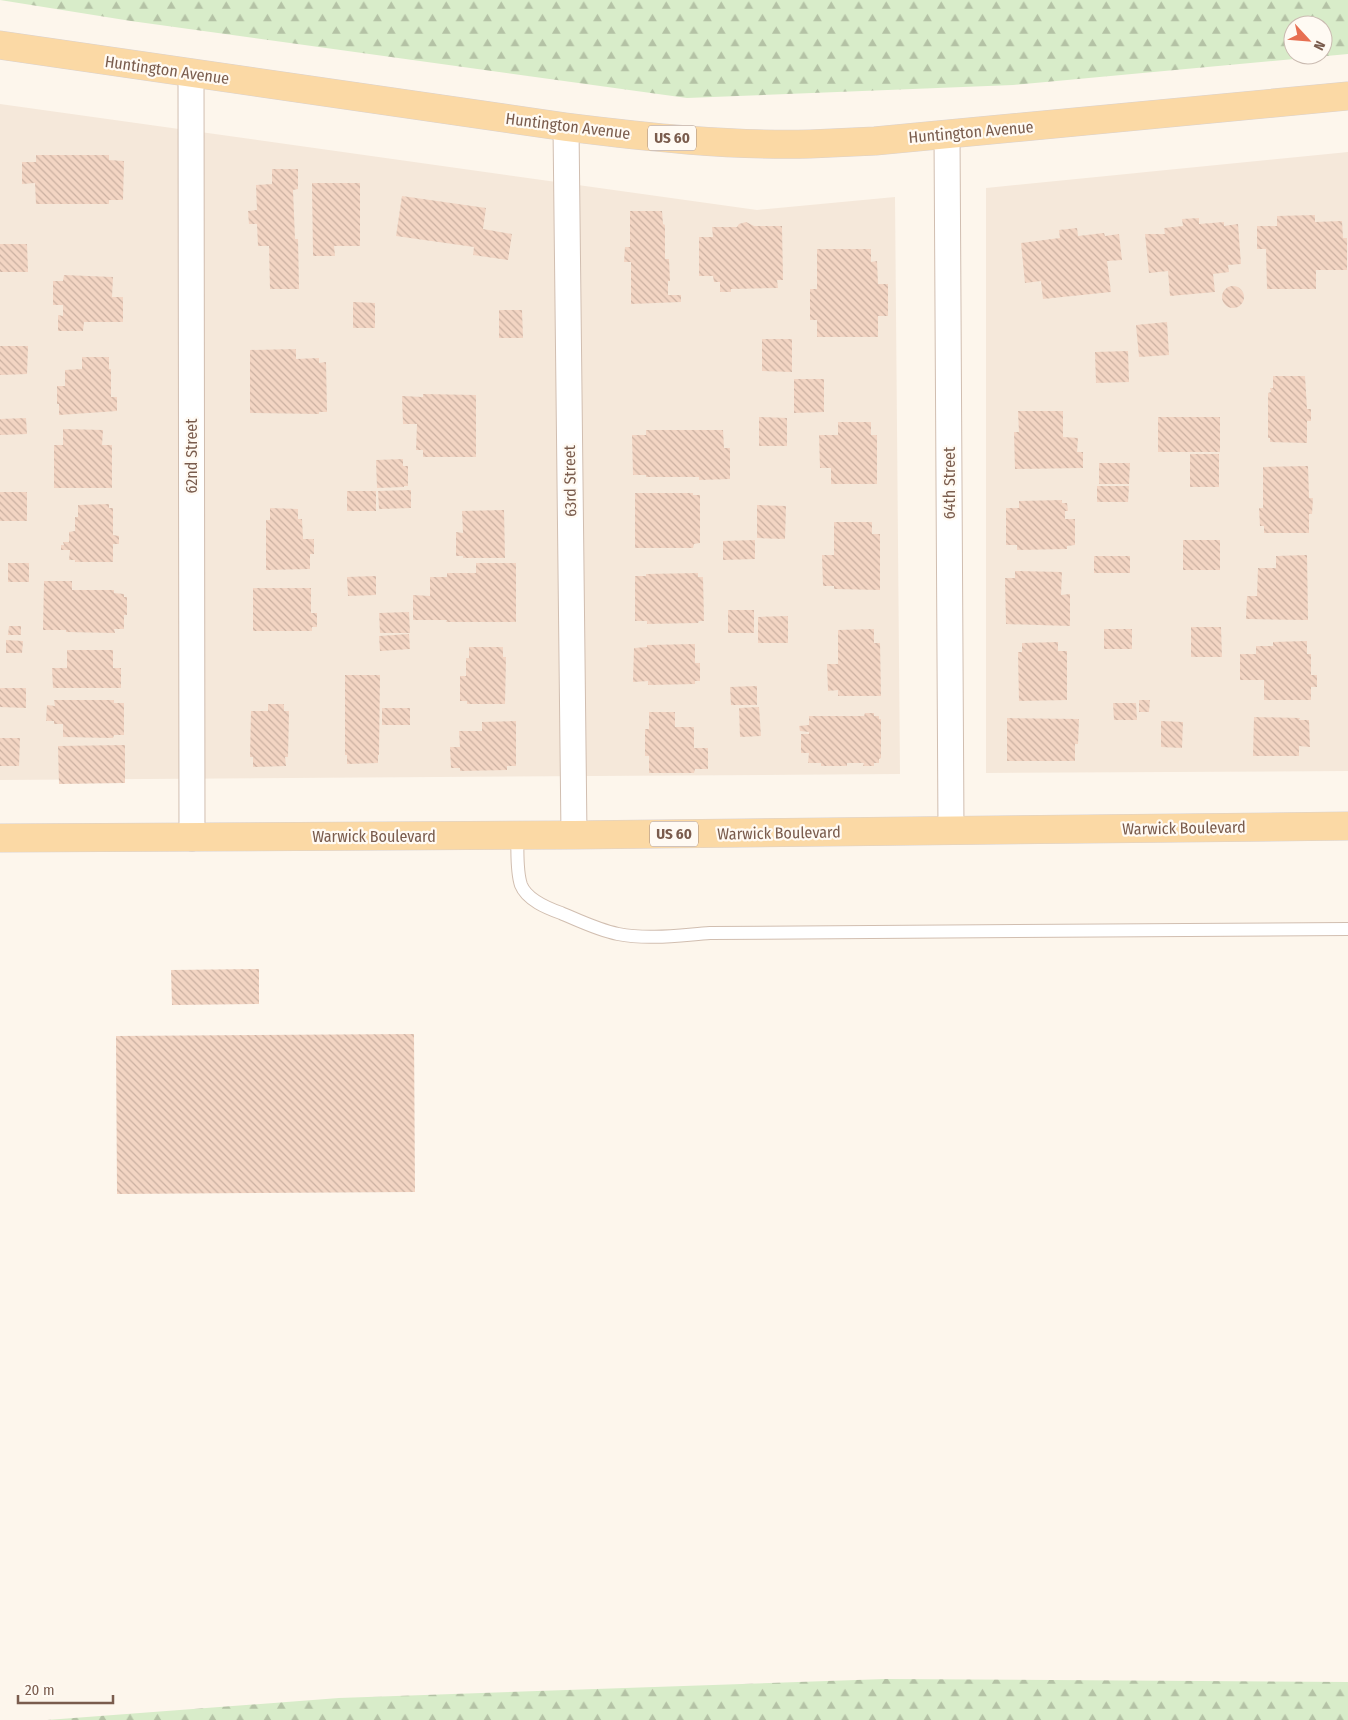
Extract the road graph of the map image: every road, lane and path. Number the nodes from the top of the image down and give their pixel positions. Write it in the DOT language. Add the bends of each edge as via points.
graph roads {
  1 [pos="0,46"];
  2 [pos="191,73"];
  3 [pos="1348,96"];
  4 [pos="566,127"];
  5 [pos="947,134"];
  6 [pos="1348,826"];
  7 [pos="951,831"];
  8 [pos="517,835"];
  9 [pos="574,835"];
  10 [pos="0,838"];
  11 [pos="192,838"];
  12 [pos="1348,929"];
  1 -- 2 [label="main road, Huntington Avenue / US 60"];
  2 -- 4 [label="main road, Huntington Avenue / US 60"];
  2 -- 11 [label="street, 62nd Street"];
  3 -- 5 [label="main road, Huntington Avenue / US 60"];
  4 -- 5 [label="main road, Huntington Avenue / US 60" via="728,142 809,144"];
  4 -- 9 [label="street, 63rd Street"];
  5 -- 7 [label="street, 64th Street"];
  6 -- 7 [label="main road, Warwick Boulevard / US 60"];
  7 -- 9 [label="main road, Warwick Boulevard / US 60"];
  8 -- 9 [label="main road, Warwick Boulevard / US 60"];
  8 -- 11 [label="main road, Warwick Boulevard / US 60"];
  8 -- 12 [label="lane" via="519,877 525,891 548,908 620,934"];
  10 -- 11 [label="main road, Warwick Boulevard / US 60"];
}
